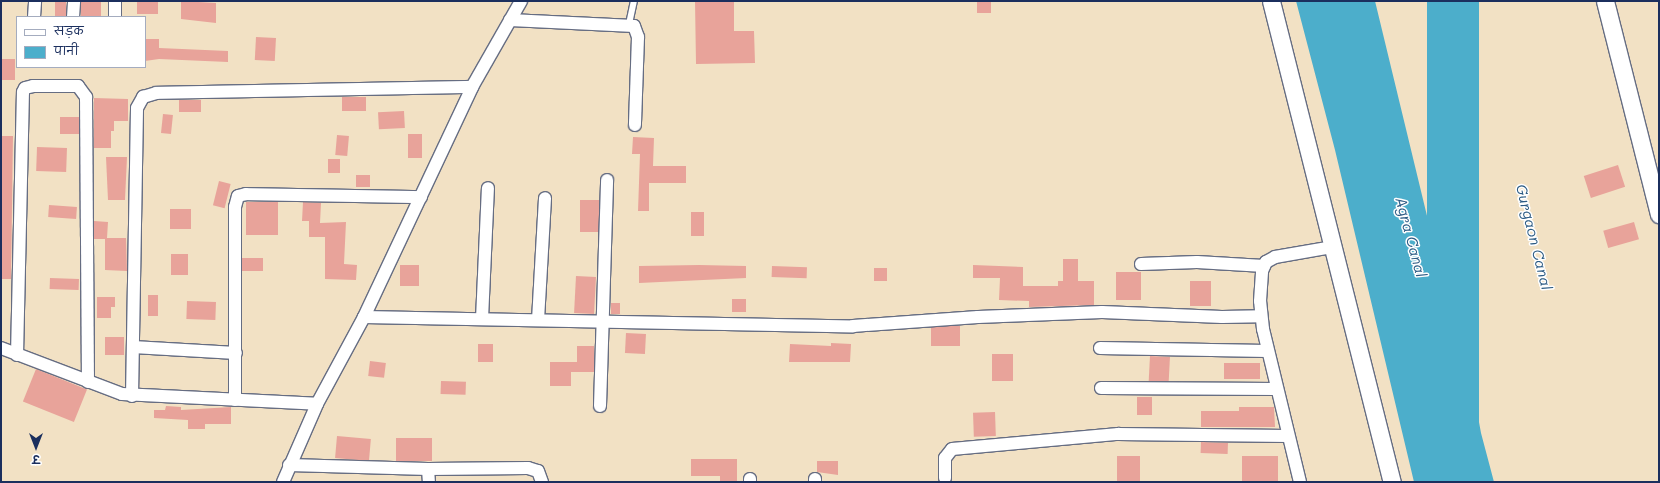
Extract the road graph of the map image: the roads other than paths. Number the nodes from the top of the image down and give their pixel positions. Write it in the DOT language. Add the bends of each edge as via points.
graph roads {
  1 [pos="35,1"];
  2 [pos="74,1"];
  3 [pos="115,1"];
  4 [pos="521,1"];
  5 [pos="634,1"];
  6 [pos="1271,1"];
  7 [pos="1605,1"];
  8 [pos="34,16"];
  9 [pos="73,16"];
  10 [pos="115,16"];
  11 [pos="510,20"];
  12 [pos="629,24"];
  13 [pos="472,87"];
  14 [pos="635,125"];
  15 [pos="607,180"];
  16 [pos="488,188"];
  17 [pos="421,197"];
  18 [pos="545,198"];
  19 [pos="1659,214"];
  20 [pos="1333,247"];
  21 [pos="1141,264"];
  22 [pos="1264,266"];
  23 [pos="1261,316"];
  24 [pos="364,317"];
  25 [pos="482,319"];
  26 [pos="538,320"];
  27 [pos="601,320"];
  28 [pos="133,347"];
  29 [pos="1,348"];
  30 [pos="1100,348"];
  31 [pos="1267,351"];
  32 [pos="236,353"];
  33 [pos="17,354"];
  34 [pos="88,382"];
  35 [pos="1101,388"];
  36 [pos="1276,389"];
  37 [pos="132,396"];
  38 [pos="235,400"];
  39 [pos="317,404"];
  40 [pos="600,406"];
  41 [pos="1287,436"];
  42 [pos="289,465"];
  43 [pos="428,468"];
  44 [pos="945,478"];
  45 [pos="283,482"];
  46 [pos="429,482"];
  47 [pos="542,482"];
  48 [pos="1300,482"];
  49 [pos="1392,482"];
  1 -- 8 [label="street"];
  2 -- 9 [label="street"];
  3 -- 10 [label="street"];
  4 -- 11 [label="street"];
  5 -- 12 [label="lane"];
  6 -- 20 [label="street"];
  7 -- 19 [label="street"];
  11 -- 12 [label="street"];
  11 -- 13 [label="street"];
  12 -- 14 [label="street" via="636,29 638,37"];
  13 -- 17 [label="street"];
  13 -- 28 [label="street" via="156,93 144,97 137,108"];
  15 -- 27 [label="street"];
  16 -- 25 [label="street"];
  17 -- 24 [label="street"];
  17 -- 32 [label="street" via="254,194 238,196 235,207"];
  18 -- 26 [label="street"];
  20 -- 22 [label="street" via="1275,256"];
  20 -- 49 [label="street"];
  21 -- 22 [label="street" via="1197,262"];
  22 -- 23 [label="street" via="1261,279"];
  23 -- 27 [label="street" via="1222,318 1102,312 853,326"];
  23 -- 31 [label="street"];
  24 -- 25 [label="street"];
  24 -- 39 [label="street"];
  25 -- 26 [label="street"];
  26 -- 27 [label="street"];
  27 -- 40 [label="street"];
  28 -- 32 [label="street"];
  28 -- 37 [label="street"];
  29 -- 33 [label="street"];
  30 -- 31 [label="street"];
  31 -- 36 [label="street"];
  32 -- 38 [label="street"];
  33 -- 34 [label="street"];
  33 -- 34 [label="street" via="23,92 25,88 33,86 78,86 86,97"];
  34 -- 37 [label="street"];
  35 -- 36 [label="street"];
  36 -- 41 [label="street"];
  37 -- 38 [label="street"];
  38 -- 39 [label="street"];
  39 -- 42 [label="street"];
  41 -- 44 [label="street" via="1118,434 952,449 945,458"];
  41 -- 48 [label="street"];
  42 -- 43 [label="street"];
  42 -- 45 [label="street"];
  43 -- 46 [label="street"];
  43 -- 47 [label="street" via="528,468 538,471"];
}
